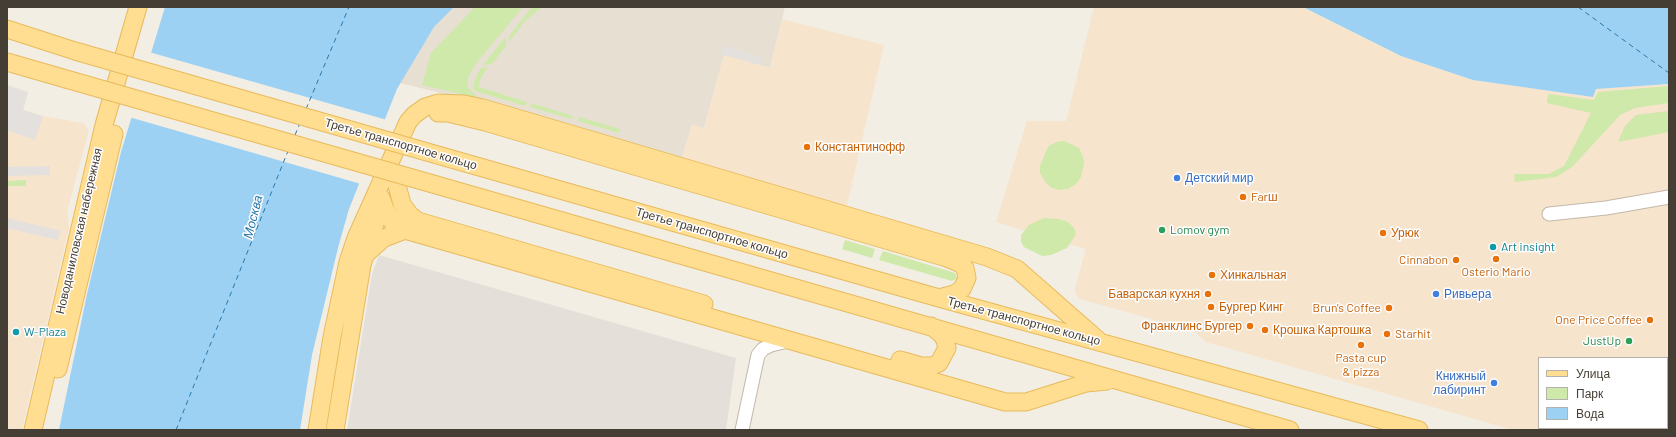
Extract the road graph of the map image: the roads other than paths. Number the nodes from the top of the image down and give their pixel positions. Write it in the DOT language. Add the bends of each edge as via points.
graph roads {
  1 [pos="138,7"];
  2 [pos="150,7"];
  3 [pos="7,29"];
  4 [pos="7,62"];
  5 [pos="110,127"];
  6 [pos="395,178"];
  7 [pos="379,187"];
  8 [pos="1669,197"];
  9 [pos="387,212"];
  10 [pos="1549,214"];
  11 [pos="412,225"];
  12 [pos="374,226"];
  13 [pos="356,238"];
  14 [pos="365,256"];
  15 [pos="939,298"];
  16 [pos="931,326"];
  17 [pos="788,341"];
  18 [pos="1099,341"];
  19 [pos="1113,380"];
  20 [pos="33,430"];
  21 [pos="45,430"];
  22 [pos="317,430"];
  23 [pos="335,430"];
  24 [pos="742,430"];
  25 [pos="1290,430"];
  26 [pos="1419,430"];
  1 -- 5 [label="main road"];
  2 -- 5 [label="main road"];
  3 -- 15 [label="main road, Третье транспортное кольцо, bridge" via="74,51"];
  4 -- 16 [label="main road, bridge"];
  5 -- 20 [label="main road, Новоданиловская набережная"];
  5 -- 21 [label="main road, Новоданиловская набережная"];
  6 -- 9 [label="main road"];
  6 -- 11 [label="main road" via="402,204 410,215"];
  6 -- 15 [label="main road" via="421,121 428,116 448,113 961,264 965,268 967,278 962,289"];
  7 -- 9 [label="main road"];
  7 -- 13 [label="main road"];
  7 -- 18 [label="main road" via="403,132 414,115 425,107 438,103 483,108 1010,265"];
  8 -- 10 [label="street" via="1606,208"];
  9 -- 11 [label="main road"];
  9 -- 12 [label="main road"];
  11 -- 14 [label="main road" via="384,238"];
  11 -- 16 [label="main road" via="921,366 939,363 947,348 942,335"];
  11 -- 17 [label="main road"];
  12 -- 13 [label="main road"];
  12 -- 14 [label="main road"];
  13 -- 22 [label="main road" via="348,262 332,337"];
  14 -- 23 [label="main road"];
  15 -- 18 [label="main road, Третье транспортное кольцо"];
  16 -- 19 [label="main road"];
  17 -- 19 [label="main road" via="1005,402 1026,402 1086,383"];
  17 -- 24 [label="street" via="771,344 758,355"];
  18 -- 26 [label="main road, Третье транспортное кольцо"];
  19 -- 25 [label="main road"];
}
